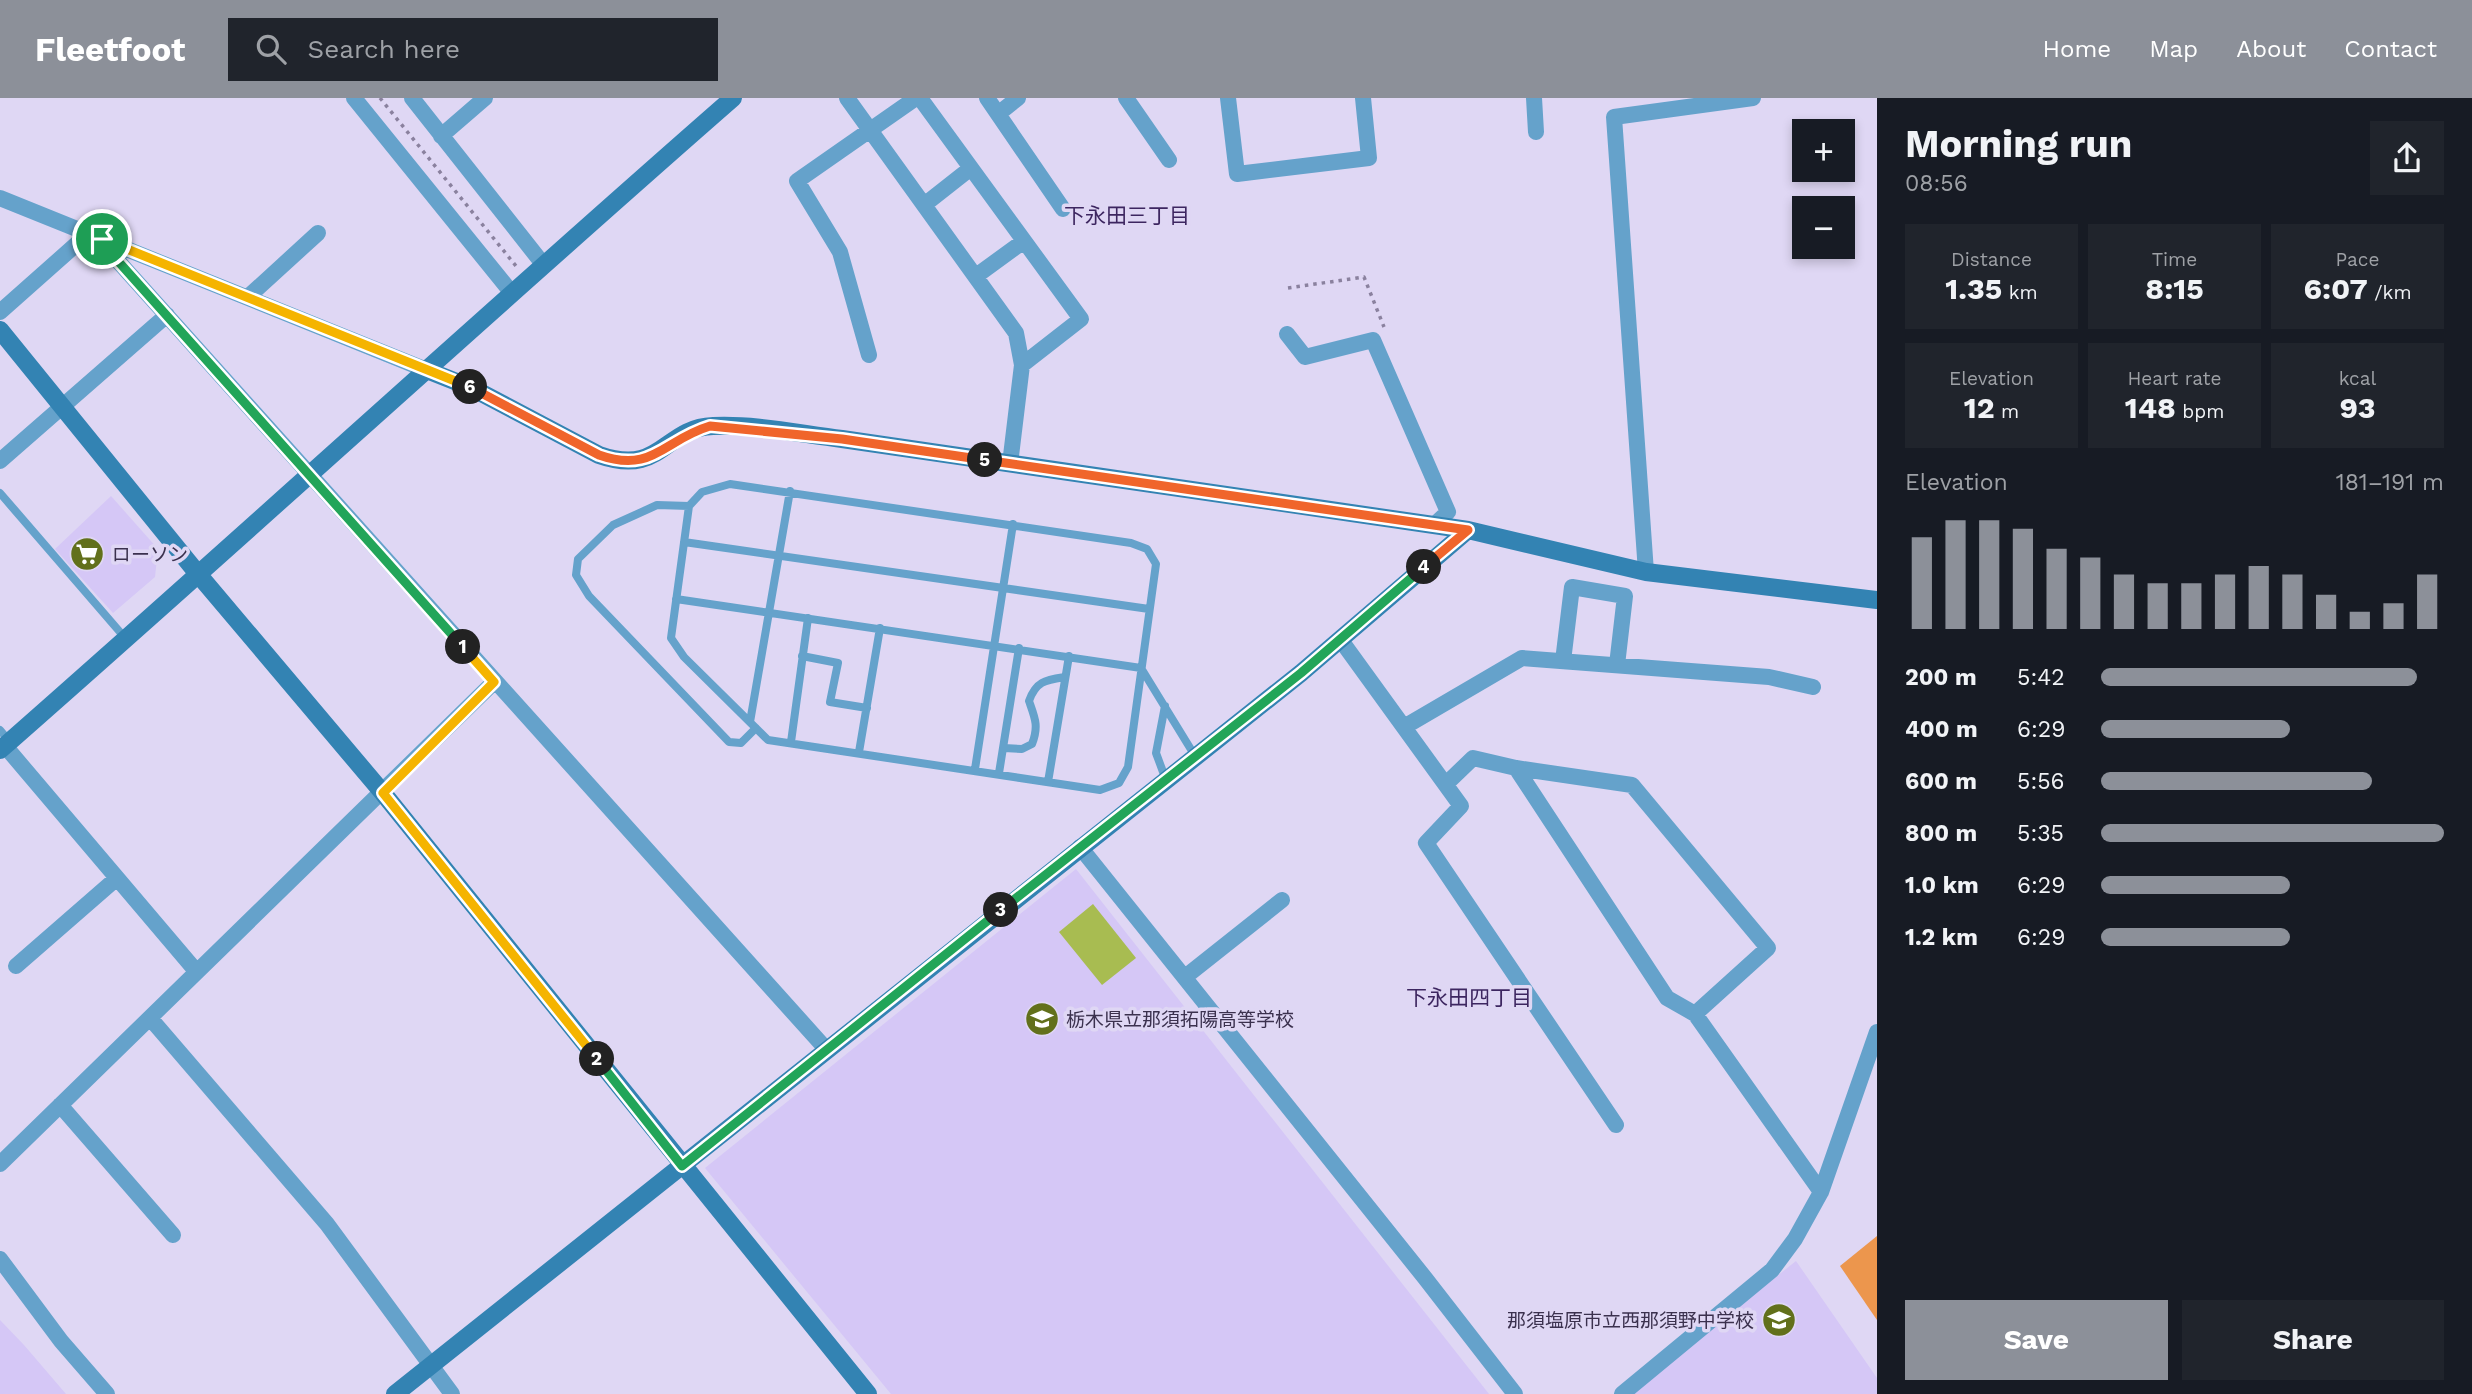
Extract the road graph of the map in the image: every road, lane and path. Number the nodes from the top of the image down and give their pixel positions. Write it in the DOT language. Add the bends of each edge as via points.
graph roads {
  1 [pos="354,98"];
  2 [pos="380,98"];
  3 [pos="412,98"];
  4 [pos="485,98"];
  5 [pos="733,98"];
  6 [pos="848,98"];
  7 [pos="918,98"];
  8 [pos="987,98"];
  9 [pos="1018,98"];
  10 [pos="1126,98"];
  11 [pos="1228,98"];
  12 [pos="1363,98"];
  13 [pos="1534,98"];
  14 [pos="1753,98"];
  15 [pos="1670,103"];
  16 [pos="998,114"];
  17 [pos="871,130"];
  18 [pos="1536,132"];
  19 [pos="441,136"];
  20 [pos="1169,160"];
  21 [pos="971,167"];
  22 [pos="0,198"];
  23 [pos="924,205"];
  24 [pos="1063,209"];
  25 [pos="318,233"];
  26 [pos="96,236"];
  27 [pos="1024,241"];
  28 [pos="543,264"];
  29 [pos="976,276"];
  30 [pos="526,279"];
  31 [pos="511,292"];
  32 [pos="248,298"];
  33 [pos="0,312"];
  34 [pos="167,315"];
  35 [pos="0,330"];
  36 [pos="1287,334"];
  37 [pos="869,355"];
  38 [pos="1022,365"];
  39 [pos="424,369"];
  40 [pos="61,408"];
  41 [pos="0,461"];
  42 [pos="1010,464"];
  43 [pos="312,476"];
  44 [pos="790,491"];
  45 [pos="0,493"];
  46 [pos="689,506"];
  47 [pos="1013,524"];
  48 [pos="1434,525"];
  49 [pos="1468,530"];
  50 [pos="684,542"];
  51 [pos="779,556"];
  52 [pos="1646,572"];
  53 [pos="198,574"];
  54 [pos="1003,590"];
  55 [pos="676,599"];
  56 [pos="1877,600"];
  57 [pos="1149,609"];
  58 [pos="771,612"];
  59 [pos="808,618"];
  60 [pos="880,628"];
  61 [pos="126,639"];
  62 [pos="1340,639"];
  63 [pos="995,644"];
  64 [pos="1019,648"];
  65 [pos="802,656"];
  66 [pos="1069,656"];
  67 [pos="1563,661"];
  68 [pos="1617,666"];
  69 [pos="1142,668"];
  70 [pos="1065,677"];
  71 [pos="494,682"];
  72 [pos="1813,687"];
  73 [pos="1165,706"];
  74 [pos="867,708"];
  75 [pos="753,725"];
  76 [pos="1404,727"];
  77 [pos="4,742"];
  78 [pos="791,742"];
  79 [pos="1004,748"];
  80 [pos="859,752"];
  81 [pos="1195,756"];
  82 [pos="1516,768"];
  83 [pos="975,769"];
  84 [pos="999,773"];
  85 [pos="1166,780"];
  86 [pos="1048,782"];
  87 [pos="1446,784"];
  88 [pos="383,793"];
  89 [pos="1080,847"];
  90 [pos="117,878"];
  91 [pos="1282,900"];
  92 [pos="16,966"];
  93 [pos="196,971"];
  94 [pos="1185,977"];
  95 [pos="1695,1014"];
  96 [pos="150,1018"];
  97 [pos="1877,1032"];
  98 [pos="826,1049"];
  99 [pos="60,1105"];
  100 [pos="1616,1125"];
  101 [pos="0,1164"];
  102 [pos="682,1166"];
  103 [pos="1821,1192"];
  104 [pos="173,1235"];
  105 [pos="0,1259"];
  106 [pos="430,1366"];
  107 [pos="107,1394"];
  108 [pos="395,1394"];
  109 [pos="452,1394"];
  110 [pos="868,1394"];
  111 [pos="1515,1394"];
  112 [pos="1622,1394"];
  1 -- 31 [label="street"];
  2 -- 30 [label="path"];
  3 -- 19 [label="street"];
  4 -- 19 [label="street"];
  5 -- 28 [label="street"];
  6 -- 17 [label="street"];
  7 -- 17 [label="street"];
  7 -- 21 [label="street"];
  8 -- 16 [label="street"];
  9 -- 16 [label="street"];
  10 -- 20 [label="street"];
  11 -- 12 [label="street" via="1237,174 1369,158"];
  13 -- 18 [label="street"];
  14 -- 15 [label="street"];
  15 -- 52 [label="street" via="1614,117"];
  16 -- 24 [label="street"];
  17 -- 23 [label="street"];
  17 -- 37 [label="street" via="797,181 840,252"];
  19 -- 28 [label="street"];
  21 -- 23 [label="street"];
  21 -- 27 [label="street"];
  22 -- 26 [label="street"];
  23 -- 29 [label="street"];
  25 -- 32 [label="street"];
  26 -- 32 [label="street"];
  26 -- 33 [label="street"];
  26 -- 34 [label="street"];
  27 -- 29 [label="street"];
  27 -- 38 [label="street" via="1081,319"];
  28 -- 30 [label="street"];
  29 -- 38 [label="street" via="1016,333"];
  30 -- 31 [label="street"];
  31 -- 39 [label="street"];
  32 -- 39 [label="street"];
  34 -- 40 [label="street"];
  34 -- 43 [label="street"];
  35 -- 40 [label="street"];
  36 -- 48 [label="street" via="1305,357 1373,340 1448,512"];
  38 -- 42 [label="street"];
  39 -- 42 [label="street" via="472,388 619,462 639,462 691,431 710,426 842,439"];
  39 -- 43 [label="street"];
  40 -- 41 [label="street"];
  40 -- 53 [label="street"];
  42 -- 48 [label="street"];
  43 -- 53 [label="street"];
  43 -- 71 [label="street"];
  44 -- 46 [label="lane" via="730,484 702,492"];
  44 -- 47 [label="lane"];
  44 -- 51 [label="lane"];
  45 -- 61 [label="lane"];
  46 -- 50 [label="lane"];
  46 -- 75 [label="lane" via="657,505 613,525 578,559 576,575 589,596 729,742 741,743"];
  47 -- 54 [label="lane"];
  47 -- 57 [label="lane" via="1147,549 1156,564"];
  48 -- 49 [label="street"];
  49 -- 52 [label="street"];
  49 -- 62 [label="street"];
  50 -- 51 [label="lane"];
  50 -- 55 [label="lane"];
  51 -- 54 [label="lane"];
  51 -- 58 [label="lane"];
  52 -- 56 [label="street"];
  53 -- 61 [label="street"];
  53 -- 88 [label="street"];
  54 -- 57 [label="lane"];
  54 -- 63 [label="lane"];
  55 -- 58 [label="lane"];
  55 -- 75 [label="lane" via="671,638 684,657"];
  57 -- 69 [label="lane"];
  58 -- 59 [label="lane"];
  58 -- 75 [label="lane"];
  59 -- 60 [label="lane"];
  59 -- 65 [label="lane"];
  60 -- 63 [label="lane"];
  60 -- 74 [label="lane"];
  61 -- 77 [label="street"];
  62 -- 76 [label="street"];
  62 -- 81 [label="street"];
  63 -- 64 [label="lane"];
  63 -- 83 [label="lane"];
  64 -- 66 [label="lane"];
  64 -- 79 [label="lane"];
  65 -- 74 [label="lane" via="838,663 830,702"];
  65 -- 78 [label="lane"];
  66 -- 69 [label="lane"];
  66 -- 70 [label="lane"];
  67 -- 68 [label="street"];
  67 -- 68 [label="street" via="1572,587 1625,596"];
  67 -- 76 [label="street" via="1522,658"];
  68 -- 72 [label="street" via="1769,677"];
  69 -- 73 [label="lane"];
  69 -- 86 [label="lane" via="1128,767 1119,783 1100,790"];
  70 -- 79 [label="lane" via="1041,681 1033,689 1029,701 1037,732 1032,744 1022,749"];
  70 -- 86 [label="lane"];
  71 -- 88 [label="street"];
  71 -- 98 [label="street"];
  73 -- 81 [label="lane"];
  73 -- 85 [label="lane" via="1156,753"];
  74 -- 80 [label="lane"];
  75 -- 78 [label="lane" via="768,740"];
  76 -- 87 [label="street"];
  77 -- 90 [label="street"];
  78 -- 80 [label="lane"];
  79 -- 84 [label="lane"];
  80 -- 83 [label="lane"];
  81 -- 85 [label="street"];
  82 -- 87 [label="street" via="1473,758"];
  82 -- 95 [label="street" via="1667,998"];
  82 -- 95 [label="street" via="1632,785 1768,948"];
  83 -- 84 [label="lane"];
  84 -- 86 [label="lane"];
  85 -- 89 [label="street"];
  87 -- 100 [label="street" via="1461,806 1426,843"];
  88 -- 93 [label="street"];
  88 -- 102 [label="street"];
  89 -- 94 [label="street"];
  89 -- 98 [label="street"];
  90 -- 92 [label="street"];
  90 -- 93 [label="street"];
  91 -- 94 [label="street"];
  93 -- 96 [label="street"];
  94 -- 111 [label="street"];
  95 -- 103 [label="street"];
  96 -- 99 [label="street"];
  96 -- 106 [label="street" via="327,1224"];
  97 -- 103 [label="street"];
  98 -- 102 [label="street"];
  99 -- 101 [label="street"];
  99 -- 104 [label="street"];
  102 -- 106 [label="street"];
  102 -- 110 [label="street"];
  103 -- 112 [label="street" via="1796,1239 1772,1270"];
  105 -- 107 [label="street"];
  106 -- 108 [label="street"];
  106 -- 109 [label="street"];
}
